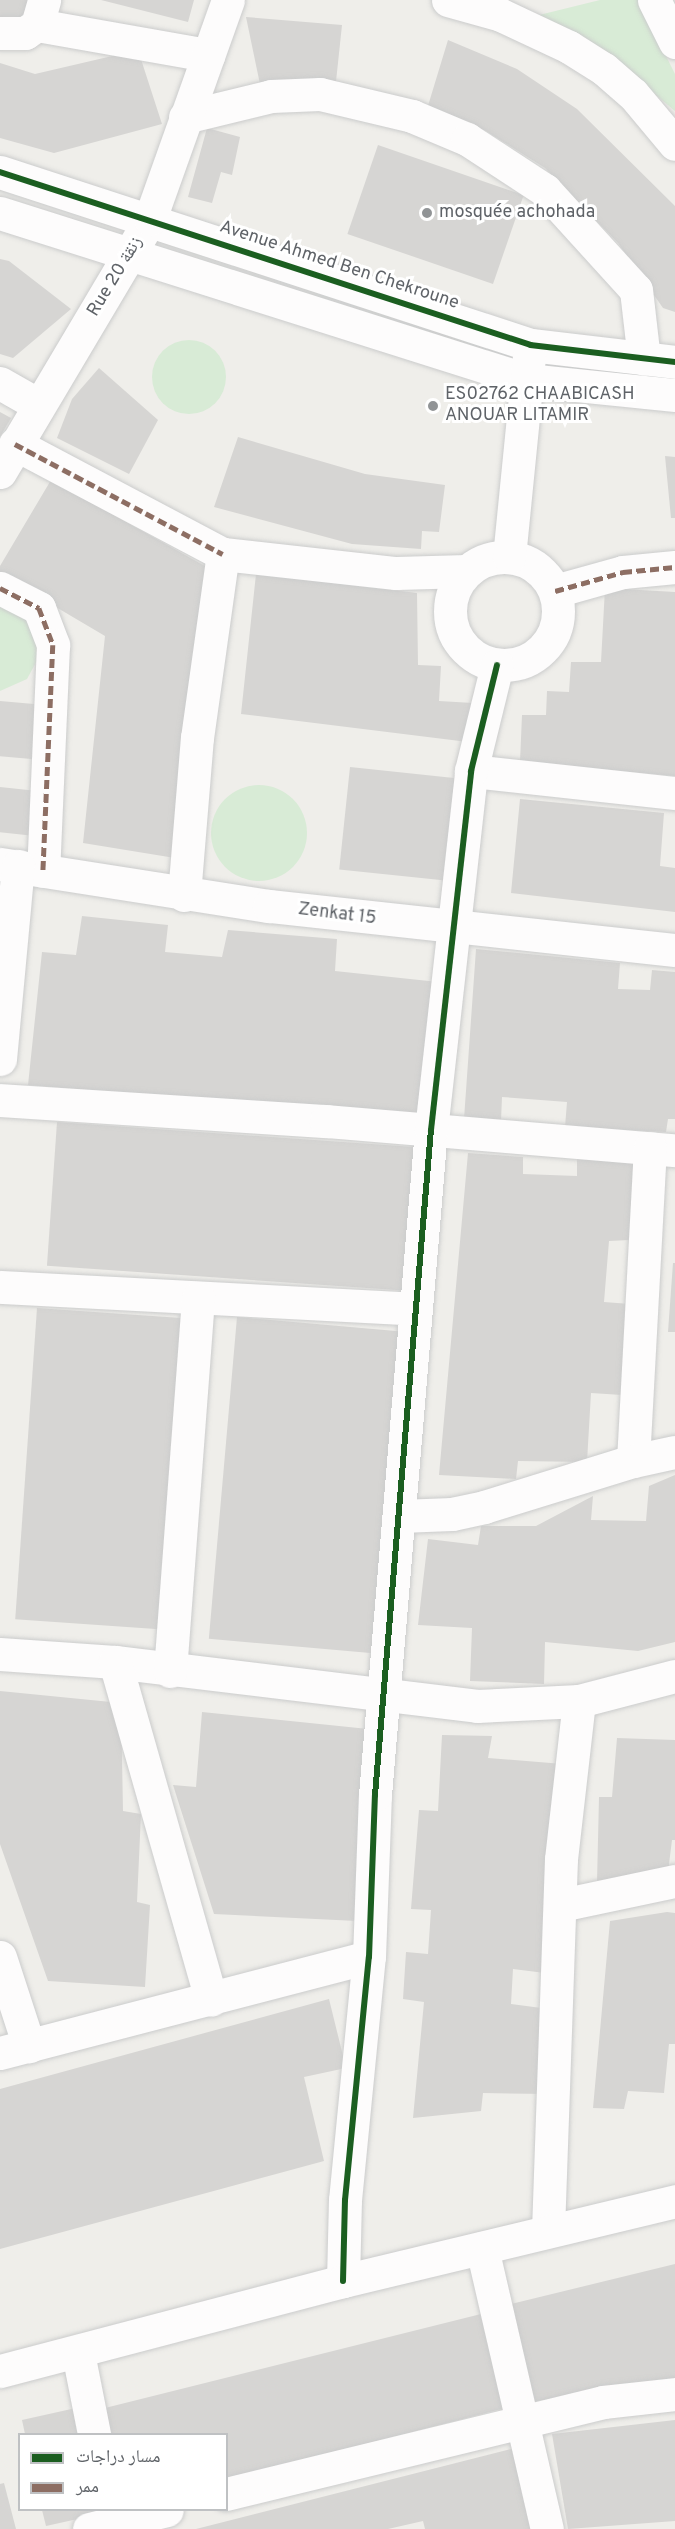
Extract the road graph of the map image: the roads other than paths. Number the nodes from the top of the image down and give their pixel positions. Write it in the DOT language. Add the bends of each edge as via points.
graph roads {
  1 [pos="228,0"];
  2 [pos="654,0"];
  3 [pos="480,3"];
  4 [pos="40,12"];
  5 [pos="0,33"];
  6 [pos="675,42"];
  7 [pos="208,55"];
  8 [pos="185,117"];
  9 [pos="675,144"];
  10 [pos="0,172"];
  11 [pos="0,213"];
  12 [pos="150,219"];
  13 [pos="132,254"];
  14 [pos="531,345"];
  15 [pos="660,360"];
  16 [pos="527,380"];
  17 [pos="0,383"];
  18 [pos="675,395"];
  19 [pos="37,404"];
  20 [pos="15,444"];
  21 [pos="0,472"];
  22 [pos="224,554"];
  23 [pos="509,557"];
  24 [pos="675,567"];
  25 [pos="467,571"];
  26 [pos="0,588"];
  27 [pos="555,591"];
  28 [pos="497,665"];
  29 [pos="471,771"];
  30 [pos="675,793"];
  31 [pos="20,867"];
  32 [pos="184,895"];
  33 [pos="453,929"];
  34 [pos="675,950"];
  35 [pos="0,1054"];
  36 [pos="0,1059"];
  37 [pos="0,1100"];
  38 [pos="430,1130"];
  39 [pos="663,1149"];
  40 [pos="0,1287"];
  41 [pos="198,1298"];
  42 [pos="415,1309"];
  43 [pos="675,1452"];
  44 [pos="633,1461"];
  45 [pos="400,1516"];
  46 [pos="0,1654"];
  47 [pos="115,1662"];
  48 [pos="170,1671"];
  49 [pos="675,1676"];
  50 [pos="384,1698"];
  51 [pos="579,1701"];
  52 [pos="675,1881"];
  53 [pos="561,1905"];
  54 [pos="0,1957"];
  55 [pos="369,1957"];
  56 [pos="211,2000"];
  57 [pos="14,2050"];
  58 [pos="675,2201"];
  59 [pos="548,2231"];
  60 [pos="482,2248"];
  61 [pos="343,2281"];
  62 [pos="78,2353"];
  63 [pos="0,2371"];
  64 [pos="675,2394"];
  65 [pos="524,2420"];
  66 [pos="94,2433"];
  67 [pos="228,2494"];
  68 [pos="161,2511"];
  69 [pos="105,2523"];
  70 [pos="547,2529"];
  1 -- 7 [label="street, Rue 20 زنقة"];
  2 -- 6 [label="street"];
  3 -- 9 [label="street" via="604,69 633,94"];
  4 -- 5 [label="street" via="25,33"];
  4 -- 7 [label="street"];
  7 -- 8 [label="street, Rue 20 زنقة"];
  8 -- 12 [label="street, Rue 20 زنقة"];
  8 -- 15 [label="street" via="271,96 320,94 412,116 467,139 545,190 636,290"];
  10 -- 12 [label="street, Avenue Ahmed Ben Chekroune"];
  11 -- 13 [label="street"];
  12 -- 13 [label="street, Rue 20 زنقة"];
  12 -- 14 [label="street, Avenue Ahmed Ben Chekroune"];
  13 -- 16 [label="street"];
  13 -- 19 [label="street, Rue 20 زنقة"];
  14 -- 15 [label="street, Avenue Ahmed Ben Chekroune"];
  14 -- 16 [label="street"];
  16 -- 18 [label="street"];
  16 -- 23 [label="street"];
  17 -- 19 [label="street"];
  19 -- 20 [label="street, Rue 20 زنقة"];
  20 -- 21 [label="street, Rue 20 زنقة"];
  20 -- 22 [label="street"];
  22 -- 25 [label="street" via="396,573"];
  22 -- 32 [label="street" via="197,738"];
  23 -- 25 [label="street" via="494,557"];
  23 -- 27 [label="street" via="528,562 544,574"];
  24 -- 27 [label="street" via="623,572"];
  25 -- 28 [label="street" via="451,597 452,628 469,654"];
  26 -- 31 [label="street" via="39,608 52,645"];
  27 -- 28 [label="street" via="558,619 547,645 525,662"];
  28 -- 29 [label="street"];
  29 -- 30 [label="street"];
  29 -- 33 [label="street"];
  31 -- 32 [label="street, Zenkat 15"];
  31 -- 35 [label="street"];
  32 -- 33 [label="street, Zenkat 15"];
  33 -- 34 [label="street, Zenkat 15"];
  33 -- 38 [label="street"];
  35 -- 36 [label="street"];
  37 -- 38 [label="street"];
  38 -- 39 [label="street"];
  38 -- 42 [label="street"];
  39 -- 44 [label="street"];
  40 -- 41 [label="street"];
  41 -- 42 [label="street"];
  41 -- 48 [label="street"];
  42 -- 45 [label="street"];
  43 -- 44 [label="street"];
  44 -- 45 [label="street" via="484,1507 453,1514"];
  45 -- 50 [label="street"];
  46 -- 47 [label="street"];
  47 -- 48 [label="street"];
  47 -- 56 [label="street"];
  48 -- 50 [label="street"];
  49 -- 51 [label="street"];
  50 -- 51 [label="street" via="477,1706"];
  50 -- 55 [label="street"];
  51 -- 53 [label="street" via="564,1827"];
  52 -- 53 [label="street"];
  53 -- 59 [label="street"];
  54 -- 57 [label="street"];
  55 -- 56 [label="street"];
  55 -- 61 [label="street" via="345,2200"];
  56 -- 57 [label="street"];
  58 -- 59 [label="street"];
  59 -- 60 [label="street"];
  60 -- 61 [label="street"];
  60 -- 65 [label="street"];
  61 -- 62 [label="street"];
  62 -- 63 [label="street"];
  62 -- 66 [label="street"];
  64 -- 65 [label="street" via="603,2402"];
  65 -- 67 [label="street"];
  65 -- 70 [label="street"];
  68 -- 69 [label="street"];
}
